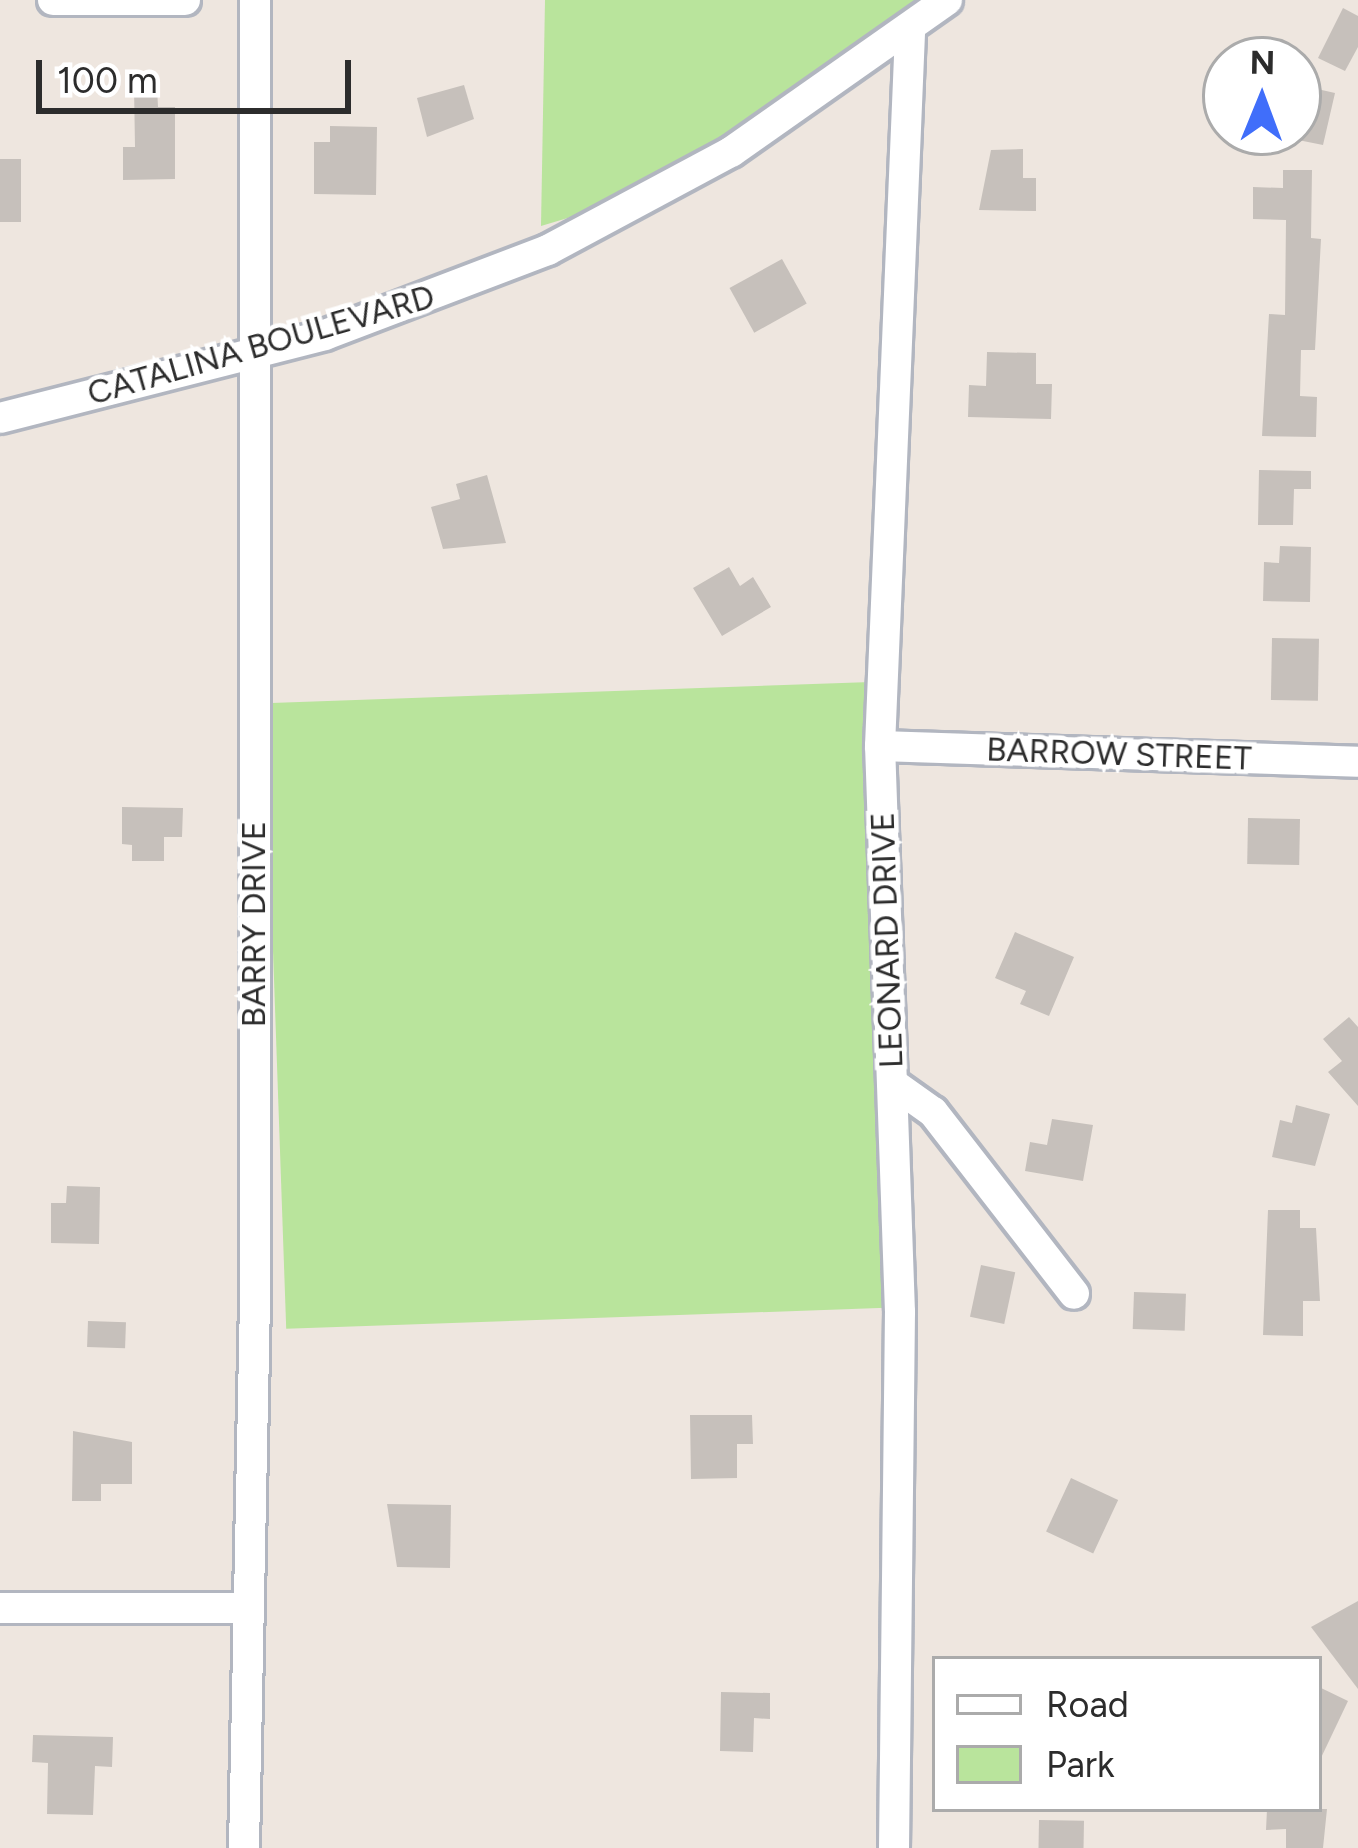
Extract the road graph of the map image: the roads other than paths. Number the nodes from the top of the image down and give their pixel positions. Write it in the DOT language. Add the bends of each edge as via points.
graph roads {
  1 [pos="53,0"];
  2 [pos="184,0"];
  3 [pos="253,0"];
  4 [pos="947,0"];
  5 [pos="910,32"];
  6 [pos="252,353"];
  7 [pos="0,418"];
  8 [pos="880,746"];
  9 [pos="1358,762"];
  10 [pos="892,1083"];
  11 [pos="1074,1294"];
  12 [pos="0,1608"];
  13 [pos="244,1608"];
  14 [pos="244,1848"];
  15 [pos="894,1848"];
  1 -- 2 [label="street"];
  3 -- 6 [label="street, BARRY DRIVE"];
  4 -- 5 [label="street, CATALINA BOULEVARD"];
  5 -- 6 [label="street, CATALINA BOULEVARD" via="731,152 548,250 427,301"];
  5 -- 8 [label="street, LEONARD DRIVE"];
  6 -- 7 [label="street, CATALINA BOULEVARD"];
  6 -- 13 [label="street, BARRY DRIVE" via="255,1299"];
  8 -- 9 [label="street, BARROW STREET"];
  8 -- 10 [label="street, LEONARD DRIVE"];
  10 -- 11 [label="street" via="933,1112"];
  10 -- 15 [label="street, LEONARD DRIVE" via="900,1312"];
  12 -- 13 [label="street"];
  13 -- 14 [label="street, BARRY DRIVE"];
}
